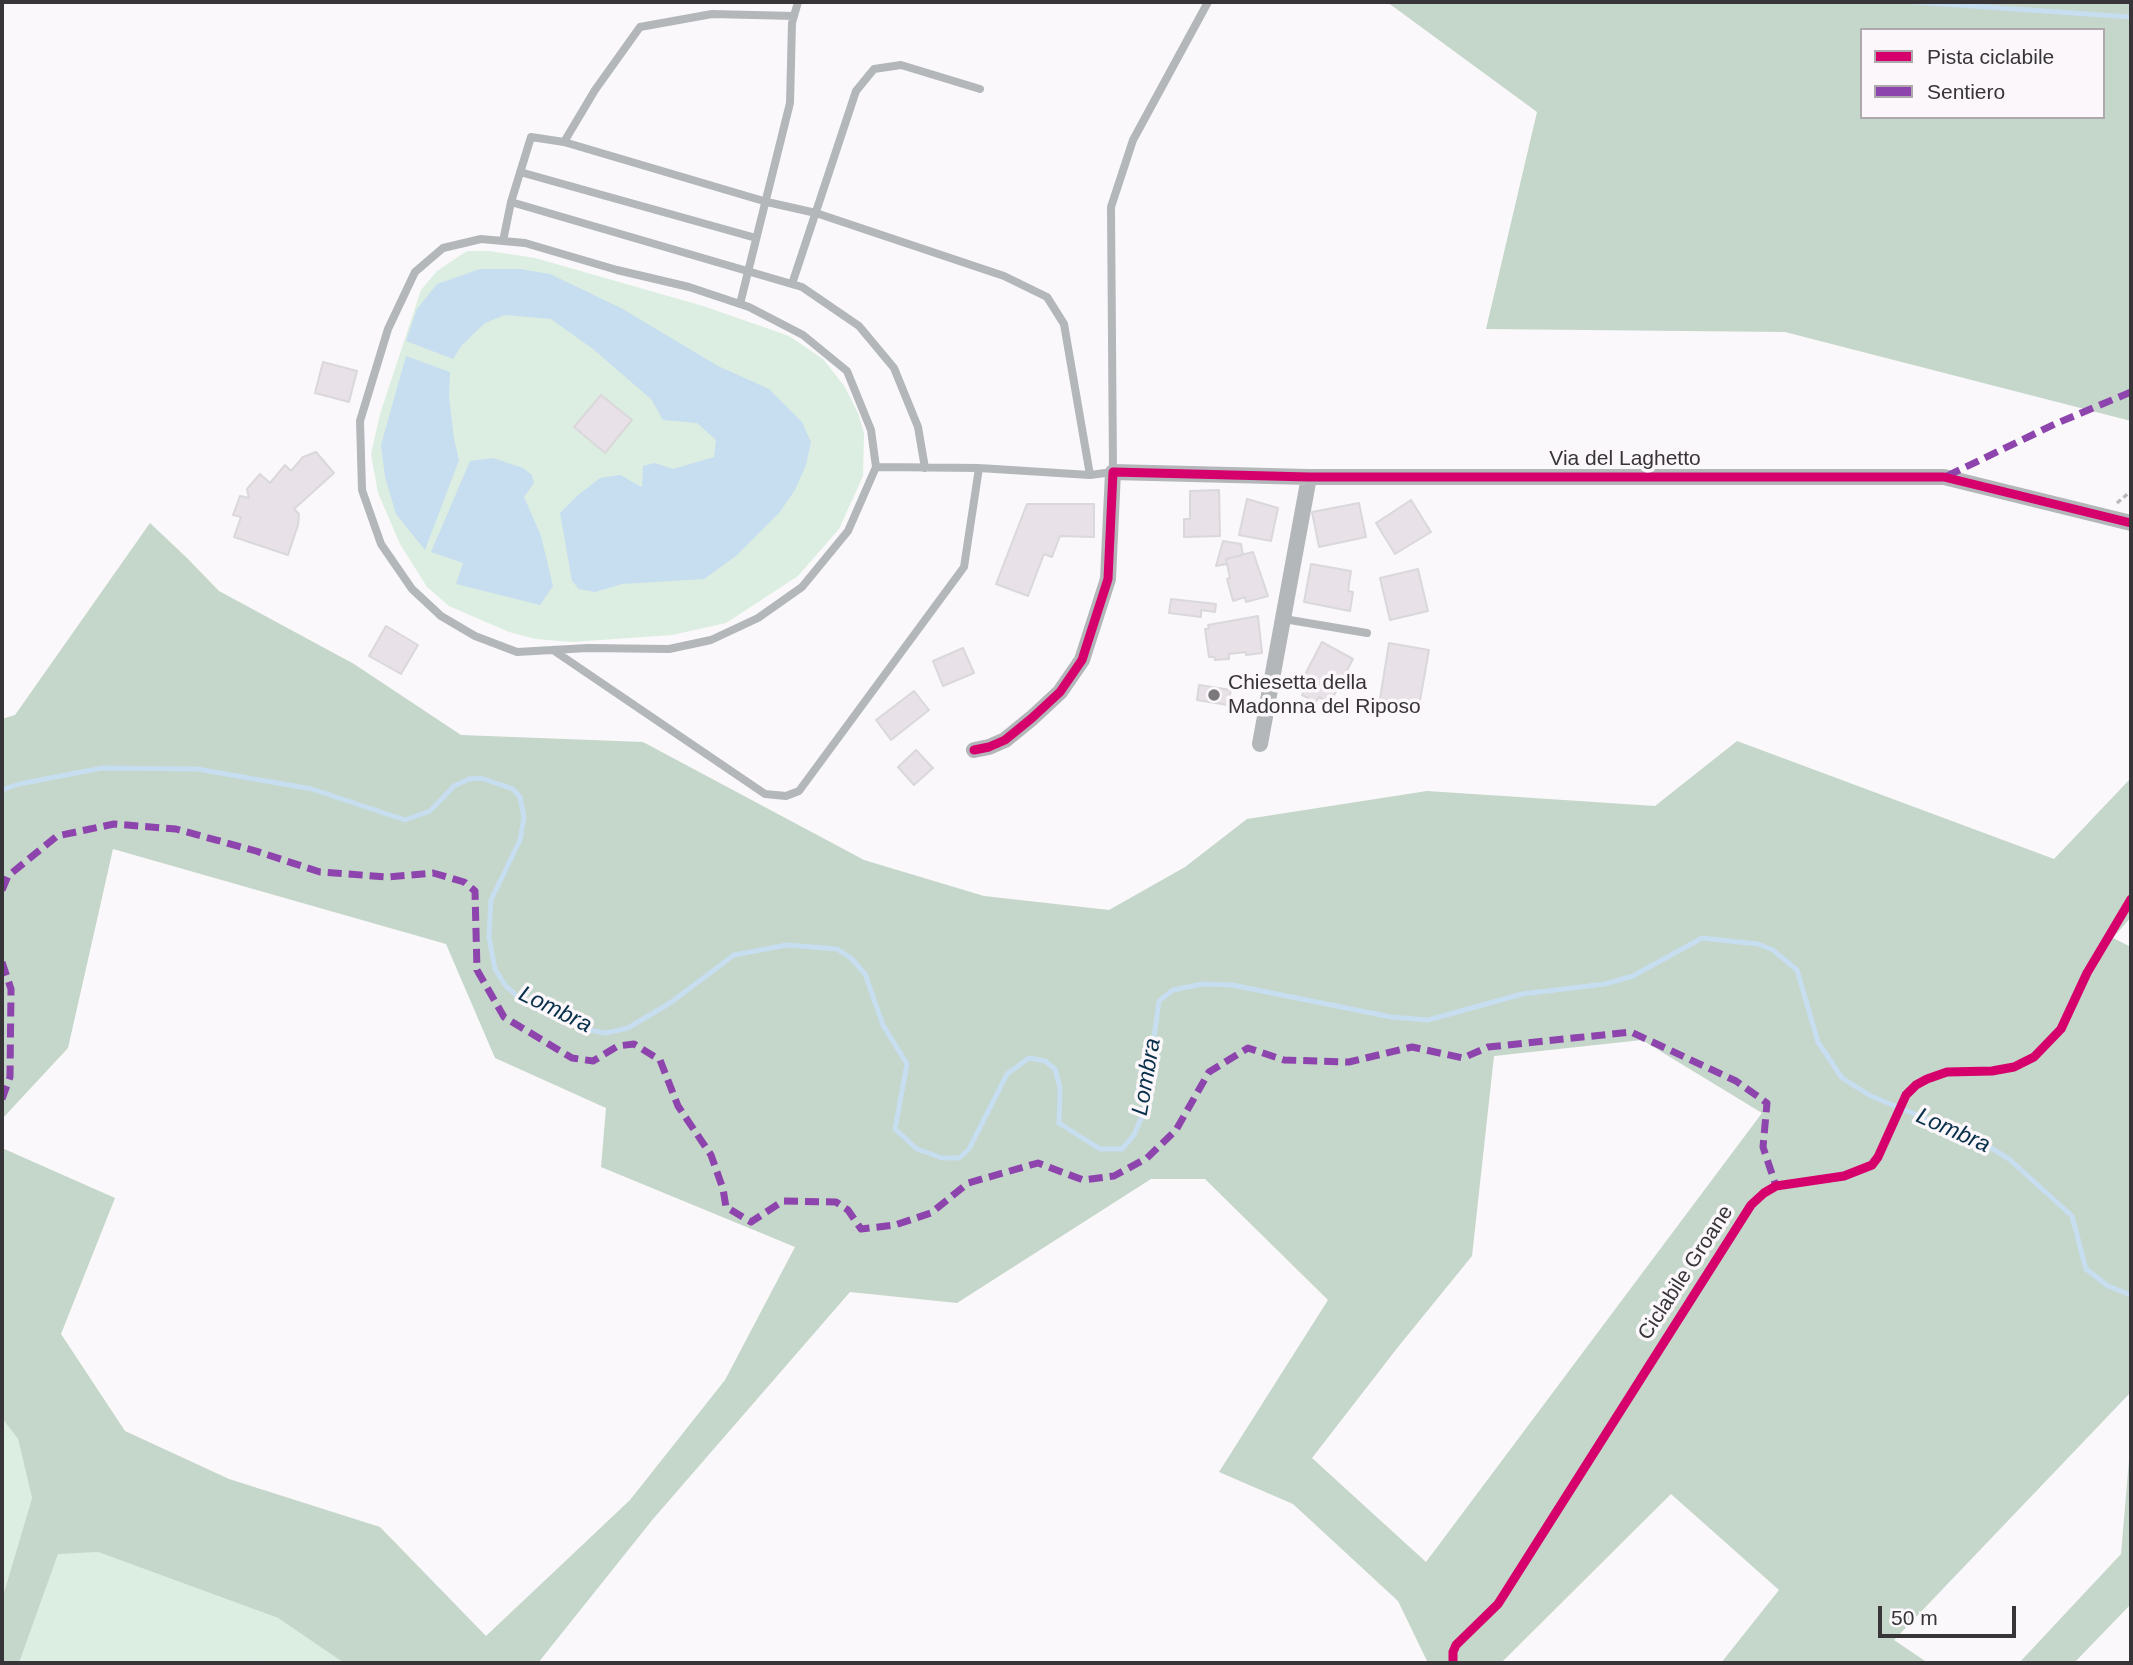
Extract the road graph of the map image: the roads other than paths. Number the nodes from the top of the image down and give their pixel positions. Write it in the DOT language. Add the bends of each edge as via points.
graph roads {
  1 [pos="798,2"];
  2 [pos="1208,2"];
  3 [pos="794,16"];
  4 [pos="980,89"];
  5 [pos="564,142"];
  6 [pos="520,172"];
  7 [pos="511,202"];
  8 [pos="767,202"];
  9 [pos="816,213"];
  10 [pos="756,238"];
  11 [pos="503,241"];
  12 [pos="748,272"];
  13 [pos="792,284"];
  14 [pos="740,304"];
  15 [pos="876,467"];
  16 [pos="925,468"];
  17 [pos="979,468"];
  18 [pos="1113,472"];
  19 [pos="1090,475"];
  20 [pos="1309,477"];
  21 [pos="2131,523"];
  22 [pos="1284,619"];
  23 [pos="1367,633"];
  24 [pos="553,650"];
  25 [pos="1259,744"];
  26 [pos="974,750"];
  1 -- 3 [label="lane"];
  2 -- 18 [label="lane" via="1133,140 1111,207"];
  3 -- 5 [label="lane" via="712,14 640,27"];
  3 -- 8 [label="lane" via="790,103"];
  4 -- 9 [label="lane" via="901,65 874,69 856,91"];
  5 -- 6 [label="lane" via="531,137"];
  5 -- 8 [label="lane"];
  6 -- 7 [label="lane"];
  6 -- 10 [label="lane"];
  7 -- 11 [label="lane"];
  7 -- 12 [label="lane"];
  8 -- 9 [label="lane"];
  8 -- 10 [label="lane"];
  9 -- 13 [label="lane"];
  9 -- 19 [label="lane" via="1004,276 1047,297 1064,324"];
  10 -- 12 [label="lane"];
  11 -- 14 [label="lane" via="525,243"];
  11 -- 24 [label="lane" via="481,239 443,248 415,272 388,329 360,421 362,490 381,544 412,589 440,616 517,652"];
  12 -- 13 [label="lane"];
  12 -- 14 [label="lane"];
  13 -- 16 [label="lane" via="859,326 894,368 918,427"];
  14 -- 15 [label="lane" via="803,335 847,371 871,430"];
  15 -- 16 [label="lane"];
  15 -- 24 [label="lane" via="848,531 802,587 758,618 711,640 669,649"];
  16 -- 17 [label="lane"];
  17 -- 19 [label="lane"];
  17 -- 24 [label="lane" via="964,568 799,791 786,796 765,794"];
  18 -- 19 [label="lane"];
  18 -- 20 [label="street, Via del Laghetto"];
  18 -- 26 [label="street" via="1108,579 1082,660 1060,692 1032,718 1005,740"];
  20 -- 21 [label="street, Via del Laghetto" via="1944,477"];
  20 -- 22 [label="street"];
  22 -- 23 [label="lane"];
  22 -- 25 [label="street"];
}
